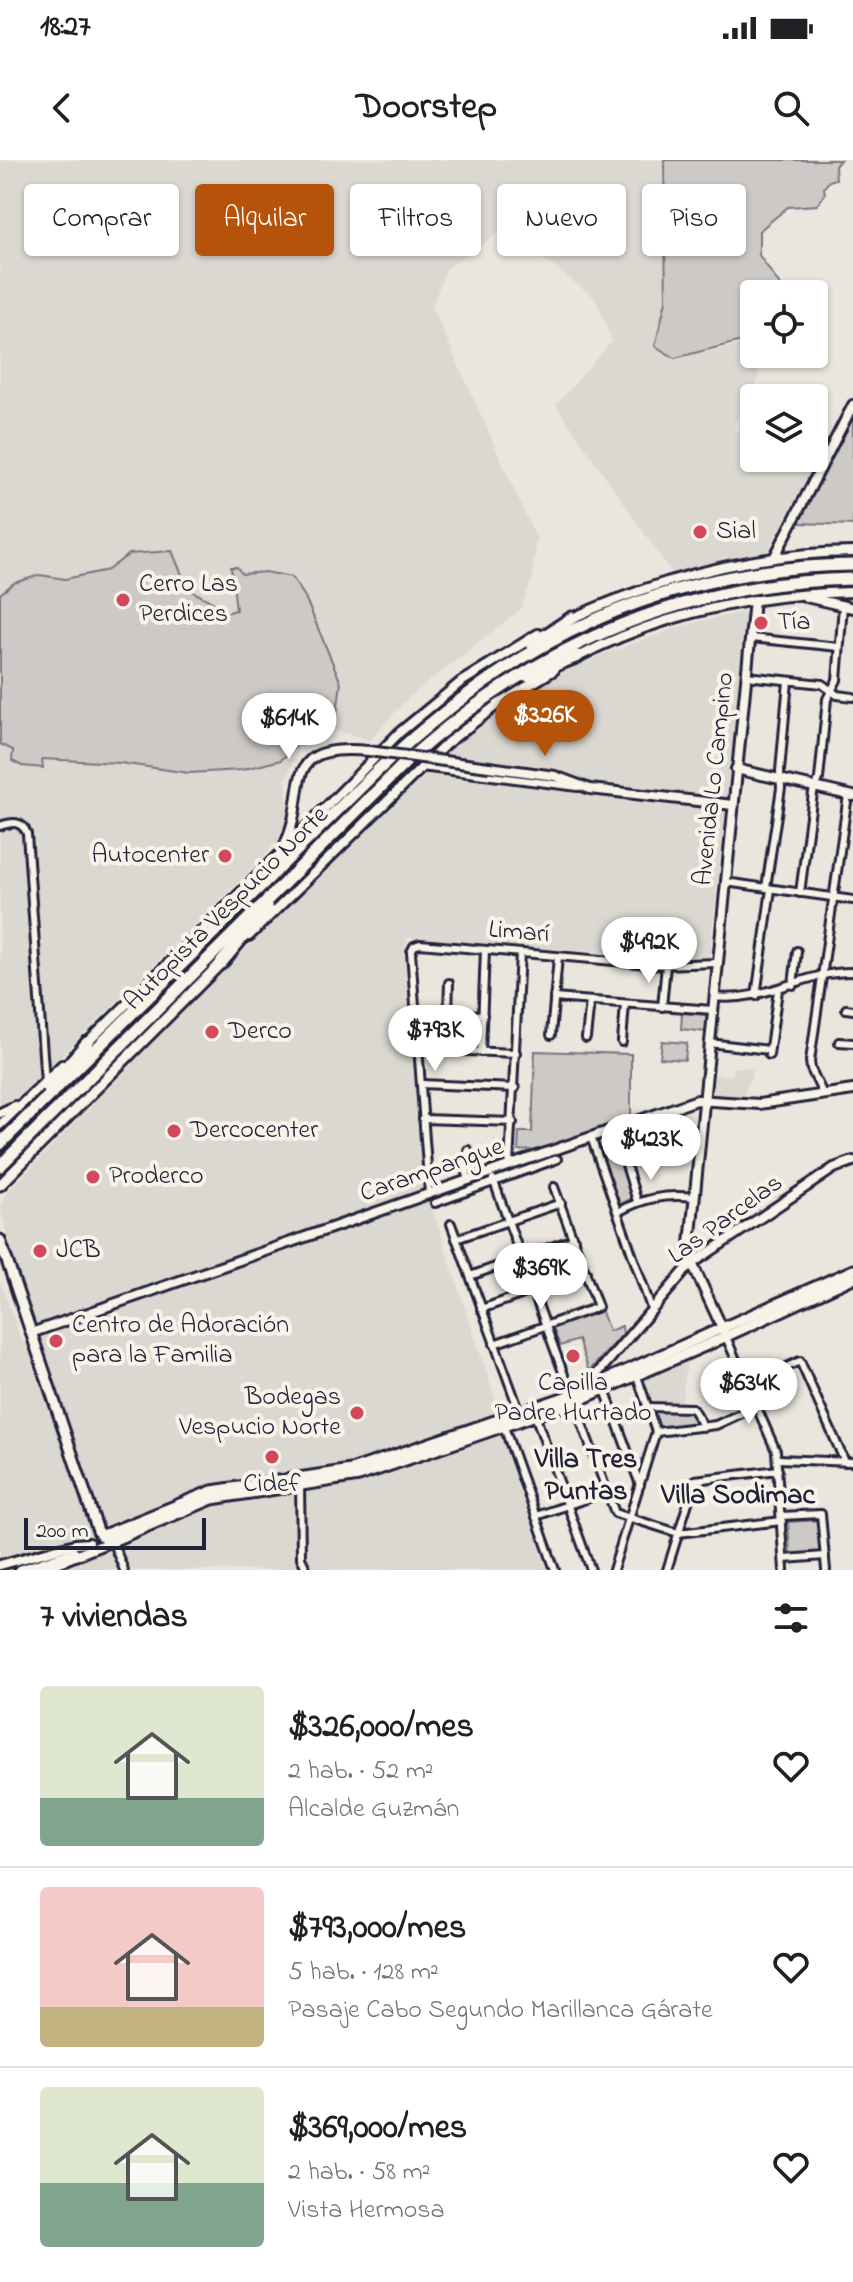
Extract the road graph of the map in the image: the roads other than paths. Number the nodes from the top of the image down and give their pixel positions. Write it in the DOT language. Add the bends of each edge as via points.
graph roads {
  1 [pos="853,405"];
  2 [pos="853,552"];
  3 [pos="774,558"];
  4 [pos="853,565"];
  5 [pos="853,579"];
  6 [pos="853,592"];
  7 [pos="798,595"];
  8 [pos="754,600"];
  9 [pos="843,606"];
  10 [pos="853,608"];
  11 [pos="572,618"];
  12 [pos="750,638"];
  13 [pos="839,647"];
  14 [pos="578,656"];
  15 [pos="746,676"];
  16 [pos="788,681"];
  17 [pos="831,690"];
  18 [pos="470,691"];
  19 [pos="853,697"];
  20 [pos="482,700"];
  21 [pos="421,767"];
  22 [pos="736,769"];
  23 [pos="780,779"];
  24 [pos="816,788"];
  25 [pos="590,789"];
  26 [pos="850,795"];
  27 [pos="733,805"];
  28 [pos="0,826"];
  29 [pos="280,854"];
  30 [pos="290,876"];
  31 [pos="725,882"];
  32 [pos="769,888"];
  33 [pos="800,893"];
  34 [pos="833,897"];
  35 [pos="853,900"];
  36 [pos="485,950"];
  37 [pos="797,951"];
  38 [pos="520,953"];
  39 [pos="558,957"];
  40 [pos="221,963"];
  41 [pos="717,963"];
  42 [pos="666,965"];
  43 [pos="853,972"];
  44 [pos="822,975"];
  45 [pos="449,983"];
  46 [pos="793,985"];
  47 [pos="778,990"];
  48 [pos="756,996"];
  49 [pos="714,997"];
  50 [pos="554,998"];
  51 [pos="590,1001"];
  52 [pos="625,1004"];
  53 [pos="662,1007"];
  54 [pos="713,1010"];
  55 [pos="416,1012"];
  56 [pos="448,1013"];
  57 [pos="483,1015"];
  58 [pos="551,1035"];
  59 [pos="586,1038"];
  60 [pos="622,1042"];
  61 [pos="839,1042"];
  62 [pos="87,1043"];
  63 [pos="709,1043"];
  64 [pos="853,1043"];
  65 [pos="418,1049"];
  66 [pos="481,1052"];
  67 [pos="516,1053"];
  68 [pos="45,1082"];
  69 [pos="421,1084"];
  70 [pos="515,1088"];
  71 [pos="853,1090"];
  72 [pos="823,1094"];
  73 [pos="704,1099"];
  74 [pos="23,1102"];
  75 [pos="0,1113"];
  76 [pos="423,1119"];
  77 [pos="513,1122"];
  78 [pos="0,1125"];
  79 [pos="15,1129"];
  80 [pos="615,1129"];
  81 [pos="591,1137"];
  82 [pos="0,1144"];
  83 [pos="468,1150"];
  84 [pos="557,1159"];
  85 [pos="853,1161"];
  86 [pos="509,1165"];
  87 [pos="0,1166"];
  88 [pos="490,1172"];
  89 [pos="467,1180"];
  90 [pos="494,1182"];
  91 [pos="0,1185"];
  92 [pos="554,1187"];
  93 [pos="429,1193"];
  94 [pos="694,1197"];
  95 [pos="637,1201"];
  96 [pos="435,1203"];
  97 [pos="561,1203"];
  98 [pos="618,1212"];
  99 [pos="508,1221"];
  100 [pos="451,1224"];
  101 [pos="456,1239"];
  102 [pos="574,1239"];
  103 [pos="0,1240"];
  104 [pos="531,1254"];
  105 [pos="521,1257"];
  106 [pos="692,1263"];
  107 [pos="853,1270"];
  108 [pos="586,1272"];
  109 [pos="470,1276"];
  110 [pos="853,1278"];
  111 [pos="543,1288"];
  112 [pos="533,1291"];
  113 [pos="651,1308"];
  114 [pos="481,1309"];
  115 [pos="545,1325"];
  116 [pos="31,1333"];
  117 [pos="725,1333"];
  118 [pos="494,1344"];
  119 [pos="637,1376"];
  120 [pos="748,1385"];
  121 [pos="605,1390"];
  122 [pos="582,1392"];
  123 [pos="573,1399"];
  124 [pos="516,1402"];
  125 [pos="757,1406"];
  126 [pos="647,1407"];
  127 [pos="535,1415"];
  128 [pos="504,1427"];
  129 [pos="704,1427"];
  130 [pos="656,1432"];
  131 [pos="778,1459"];
  132 [pos="845,1462"];
  133 [pos="853,1462"];
  134 [pos="778,1470"];
  135 [pos="300,1482"];
  136 [pos="640,1485"];
  137 [pos="606,1492"];
  138 [pos="568,1505"];
  139 [pos="536,1516"];
  140 [pos="781,1518"];
  141 [pos="629,1519"];
  142 [pos="678,1533"];
  143 [pos="101,1536"];
  144 [pos="112,1541"];
  145 [pos="90,1546"];
  146 [pos="825,1556"];
  147 [pos="784,1559"];
  148 [pos="0,1565"];
  149 [pos="23,1569"];
  150 [pos="40,1570"];
  151 [pos="124,1570"];
  152 [pos="307,1570"];
  153 [pos="555,1570"];
  154 [pos="591,1570"];
  155 [pos="613,1570"];
  156 [pos="667,1570"];
  157 [pos="784,1570"];
  158 [pos="826,1570"];
  1 -- 3 [label="main road"];
  2 -- 3 [label="main road"];
  3 -- 11 [label="main road" via="670,580"];
  4 -- 18 [label="highway, Autopista Vespucio Norte" via="752,573 657,596 558,638"];
  5 -- 20 [label="highway, Autopista Vespucio Norte" via="747,589 661,610 580,642"];
  6 -- 7 [label="main road"];
  7 -- 8 [label="main road"];
  7 -- 9 [label="main road"];
  8 -- 12 [label="main road, Avenida Lo Campino"];
  8 -- 14 [label="main road" via="658,624"];
  9 -- 10 [label="main road"];
  9 -- 13 [label="street"];
  11 -- 18 [label="highway"];
  11 -- 29 [label="main road" via="498,658 426,709"];
  12 -- 13 [label="street"];
  12 -- 15 [label="main road, Avenida Lo Campino"];
  13 -- 17 [label="street" via="837,680"];
  14 -- 20 [label="highway"];
  14 -- 21 [label="main road" via="497,705"];
  15 -- 16 [label="street"];
  15 -- 22 [label="main road, Avenida Lo Campino"];
  16 -- 17 [label="street" via="822,684"];
  16 -- 23 [label="street"];
  17 -- 19 [label="street"];
  17 -- 24 [label="street"];
  18 -- 79 [label="highway, Autopista Vespucio Norte" via="377,771"];
  20 -- 30 [label="highway, Autopista Vespucio Norte" via="406,762"];
  21 -- 25 [label="street"];
  21 -- 40 [label="main road"];
  22 -- 23 [label="main road"];
  22 -- 27 [label="main road, Avenida Lo Campino"];
  23 -- 24 [label="main road"];
  23 -- 32 [label="street"];
  24 -- 26 [label="main road"];
  24 -- 33 [label="street"];
  25 -- 27 [label="main road"];
  25 -- 29 [label="main road, bridge" via="555,776 332,750 307,763 297,783 293,827"];
  26 -- 34 [label="street"];
  27 -- 31 [label="main road, Avenida Lo Campino"];
  28 -- 68 [label="street" via="20,823 26,831"];
  29 -- 62 [label="main road"];
  30 -- 40 [label="highway"];
  30 -- 87 [label="highway, Autopista Vespucio Norte"];
  31 -- 32 [label="street"];
  31 -- 41 [label="main road, Avenida Lo Campino"];
  32 -- 33 [label="street"];
  32 -- 48 [label="street"];
  33 -- 34 [label="street"];
  34 -- 35 [label="street"];
  34 -- 44 [label="street"];
  36 -- 38 [label="street, Limarí"];
  36 -- 55 [label="street, Limarí" via="414,946"];
  36 -- 57 [label="street"];
  37 -- 46 [label="street"];
  38 -- 39 [label="street, Limarí"];
  38 -- 67 [label="street"];
  39 -- 42 [label="street, Limarí"];
  39 -- 50 [label="street"];
  40 -- 91 [label="main road"];
  41 -- 42 [label="street, Limarí"];
  41 -- 49 [label="main road, Avenida Lo Campino"];
  42 -- 53 [label="street"];
  43 -- 44 [label="street"];
  44 -- 46 [label="street"];
  44 -- 72 [label="street" via="809,1063"];
  45 -- 56 [label="street"];
  46 -- 47 [label="street"];
  47 -- 48 [label="street"];
  47 -- 63 [label="street" via="769,1052"];
  48 -- 49 [label="street"];
  49 -- 54 [label="main road, Avenida Lo Campino"];
  50 -- 51 [label="street"];
  50 -- 58 [label="street"];
  51 -- 52 [label="street"];
  51 -- 59 [label="street"];
  52 -- 53 [label="street"];
  52 -- 60 [label="street"];
  53 -- 54 [label="street"];
  54 -- 63 [label="main road, Avenida Lo Campino"];
  55 -- 56 [label="street"];
  55 -- 65 [label="street"];
  56 -- 57 [label="street"];
  57 -- 66 [label="street"];
  61 -- 64 [label="street"];
  62 -- 68 [label="main road"];
  62 -- 79 [label="highway"];
  63 -- 73 [label="main road, Avenida Lo Campino"];
  65 -- 66 [label="street"];
  65 -- 69 [label="street"];
  66 -- 67 [label="street"];
  67 -- 70 [label="street"];
  68 -- 74 [label="main road"];
  69 -- 70 [label="street"];
  69 -- 76 [label="street"];
  70 -- 77 [label="street"];
  71 -- 72 [label="main road, Carampangue"];
  72 -- 73 [label="main road, Carampangue" via="752,1105"];
  73 -- 80 [label="main road, Carampangue"];
  73 -- 94 [label="main road, Avenida Lo Campino"];
  74 -- 75 [label="main road"];
  74 -- 78 [label="main road"];
  76 -- 77 [label="street"];
  76 -- 93 [label="street"];
  77 -- 86 [label="street"];
  79 -- 82 [label="highway, Autopista Vespucio Norte"];
  80 -- 81 [label="main road, Carampangue"];
  80 -- 95 [label="street"];
  81 -- 86 [label="main road, Carampangue"];
  81 -- 98 [label="street"];
  83 -- 89 [label="street"];
  84 -- 90 [label="street, Carampangue"];
  85 -- 106 [label="main road, Las Parcelas" via="834,1168"];
  86 -- 88 [label="main road, Carampangue"];
  88 -- 89 [label="main road, Carampangue"];
  88 -- 90 [label="street"];
  89 -- 93 [label="main road, Carampangue"];
  90 -- 96 [label="street, Carampangue"];
  90 -- 99 [label="street"];
  92 -- 97 [label="street"];
  93 -- 116 [label="main road, Carampangue"];
  94 -- 95 [label="street"];
  94 -- 106 [label="main road, Avenida Lo Campino"];
  95 -- 98 [label="street"];
  97 -- 99 [label="street"];
  97 -- 102 [label="street"];
  98 -- 113 [label="street"];
  99 -- 101 [label="street"];
  99 -- 105 [label="street"];
  100 -- 101 [label="street"];
  101 -- 109 [label="street"];
  102 -- 104 [label="street"];
  102 -- 108 [label="street"];
  103 -- 116 [label="main road"];
  104 -- 105 [label="street"];
  104 -- 111 [label="street"];
  105 -- 109 [label="street"];
  106 -- 113 [label="main road, Las Parcelas"];
  106 -- 117 [label="main road, Avenida Lo Campino"];
  107 -- 117 [label="main road"];
  108 -- 111 [label="street"];
  108 -- 115 [label="street" via="598,1307"];
  109 -- 114 [label="street"];
  110 -- 117 [label="main road"];
  111 -- 112 [label="street"];
  112 -- 114 [label="street"];
  112 -- 115 [label="street"];
  113 -- 122 [label="main road, Las Parcelas"];
  114 -- 118 [label="street"];
  115 -- 118 [label="street"];
  115 -- 123 [label="street"];
  116 -- 143 [label="main road"];
  117 -- 119 [label="main road"];
  117 -- 120 [label="street"];
  117 -- 122 [label="main road"];
  118 -- 124 [label="street"];
  119 -- 121 [label="main road"];
  119 -- 126 [label="street"];
  120 -- 125 [label="street"];
  120 -- 132 [label="street" via="800,1361"];
  121 -- 123 [label="main road"];
  121 -- 136 [label="street"];
  122 -- 123 [label="main road"];
  123 -- 127 [label="main road"];
  123 -- 135 [label="main road"];
  123 -- 137 [label="street"];
  125 -- 129 [label="street"];
  125 -- 131 [label="street"];
  126 -- 129 [label="street" via="692,1408"];
  126 -- 130 [label="street"];
  127 -- 128 [label="main road"];
  127 -- 138 [label="street"];
  128 -- 135 [label="main road" via="359,1476"];
  128 -- 139 [label="street"];
  129 -- 130 [label="street"];
  130 -- 136 [label="street"];
  131 -- 132 [label="street"];
  131 -- 134 [label="street"];
  132 -- 133 [label="street"];
  134 -- 140 [label="street"];
  134 -- 142 [label="street" via="697,1479"];
  135 -- 143 [label="main road" via="212,1491"];
  135 -- 144 [label="main road" via="212,1499"];
  135 -- 152 [label="street" via="301,1558"];
  136 -- 141 [label="street"];
  137 -- 138 [label="street"];
  137 -- 141 [label="street" via="615,1513"];
  138 -- 139 [label="street"];
  138 -- 154 [label="street"];
  139 -- 153 [label="street"];
  140 -- 142 [label="street"];
  140 -- 146 [label="street" via="821,1514"];
  140 -- 147 [label="street"];
  141 -- 142 [label="street"];
  141 -- 155 [label="street"];
  142 -- 156 [label="street"];
  143 -- 144 [label="main road"];
  143 -- 145 [label="main road"];
  144 -- 145 [label="main road"];
  144 -- 151 [label="street"];
  145 -- 148 [label="main road" via="75,1544"];
  145 -- 149 [label="main road"];
  145 -- 150 [label="main road"];
  146 -- 147 [label="street"];
  146 -- 158 [label="street"];
  147 -- 157 [label="street"];
}
